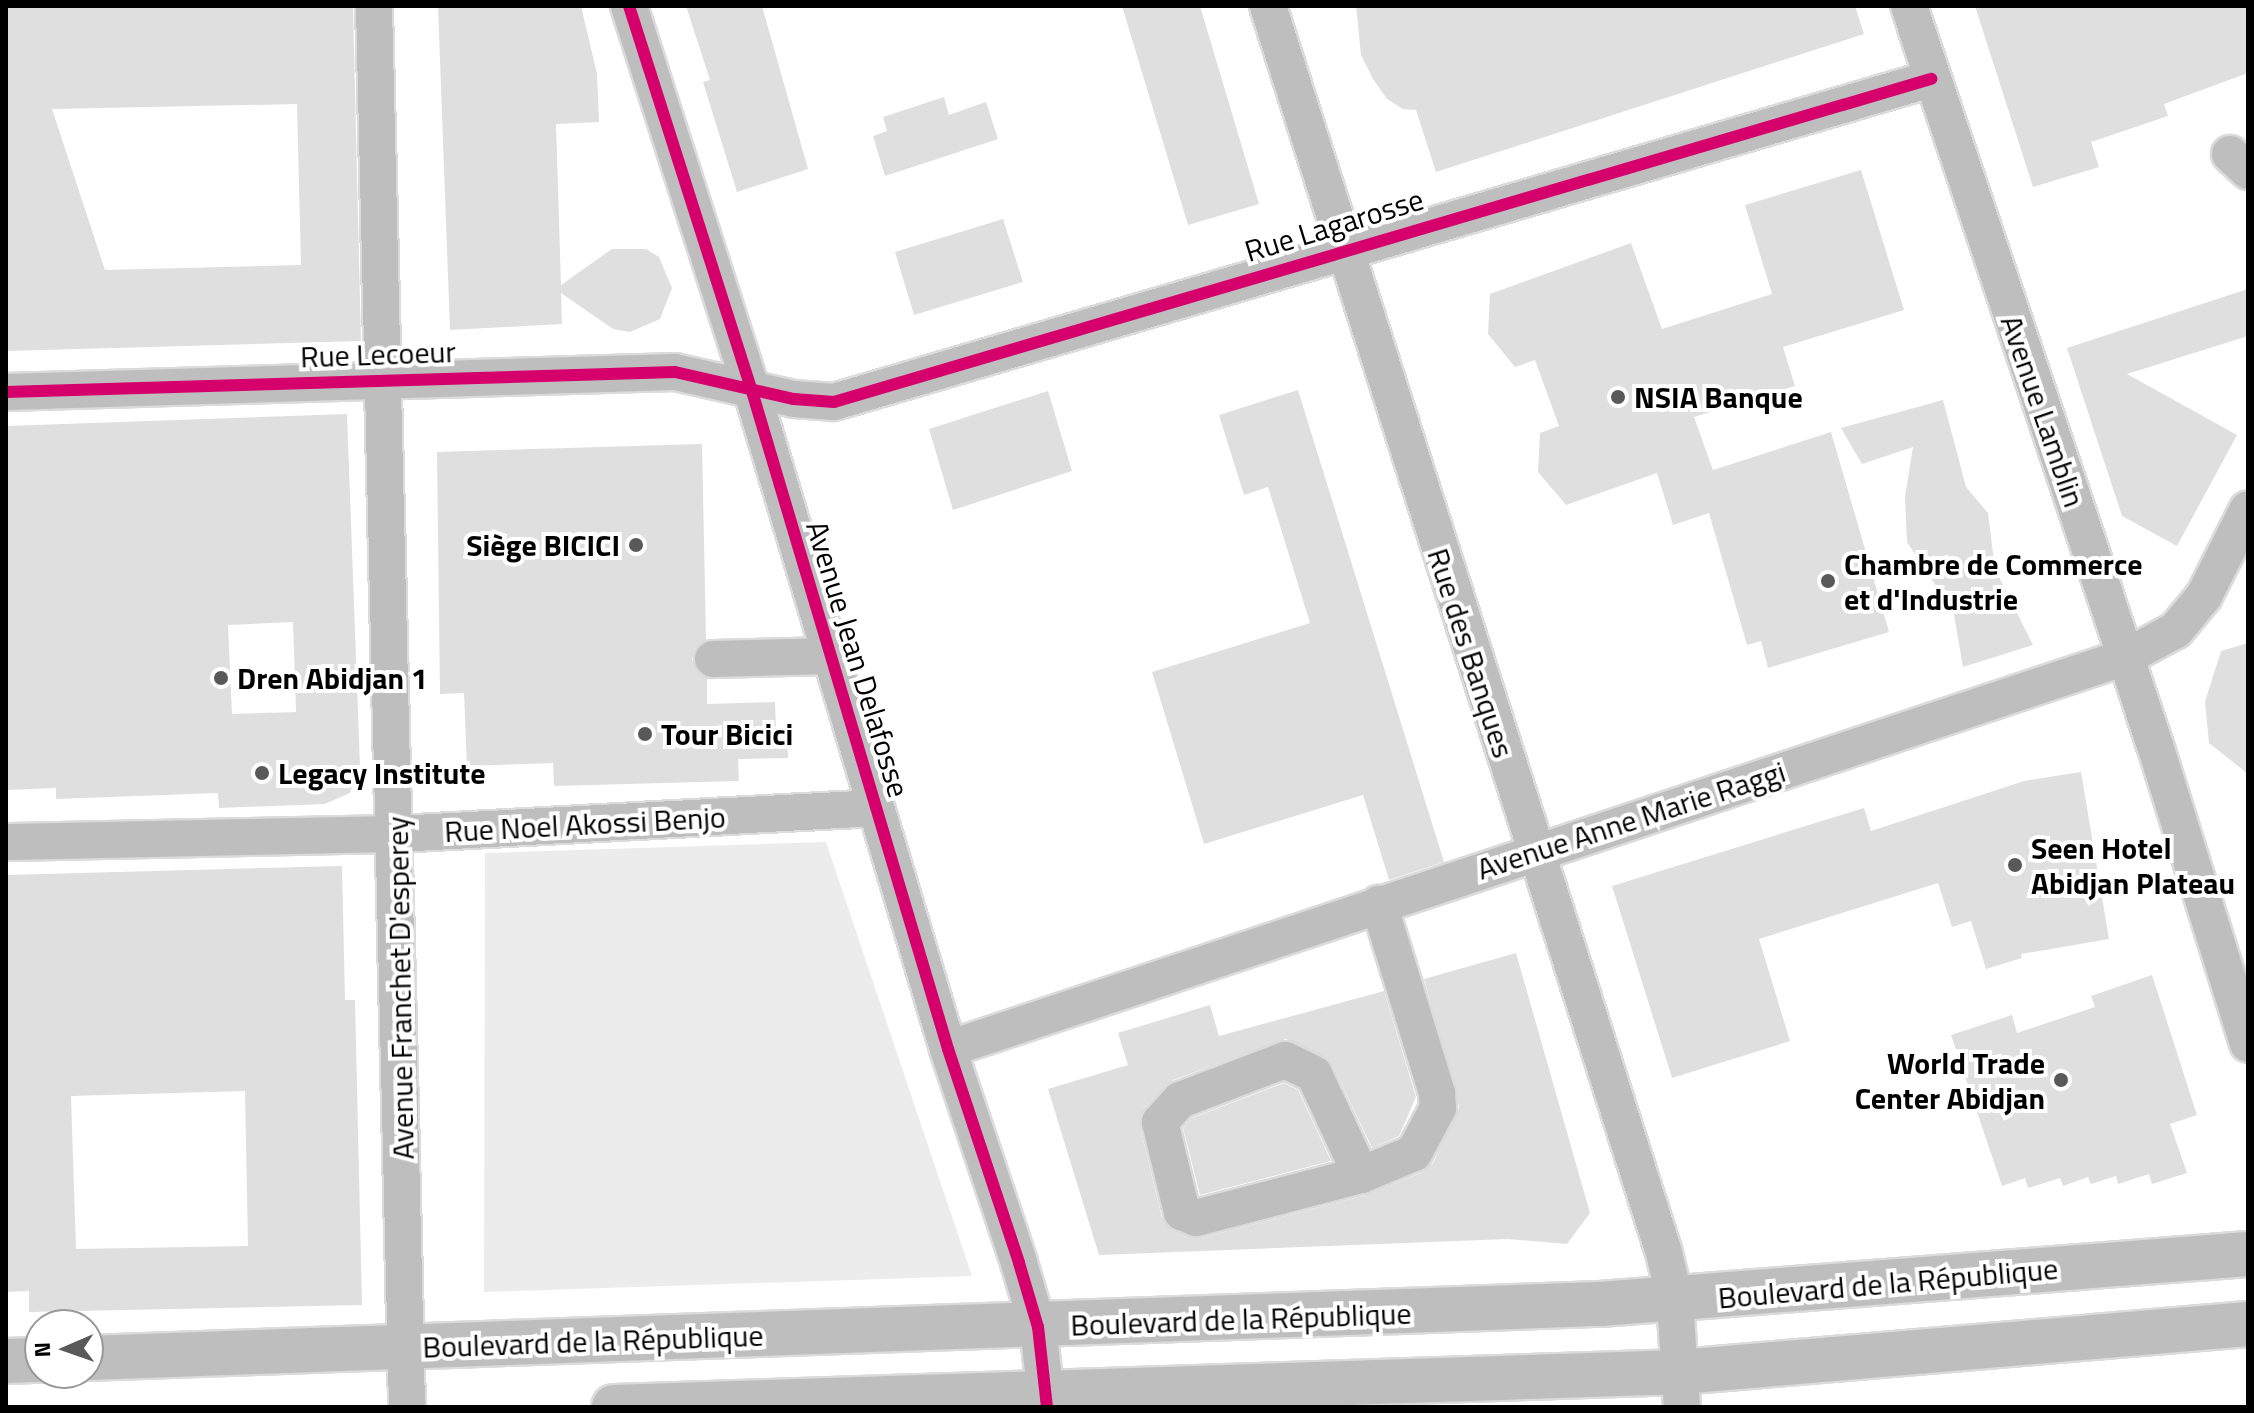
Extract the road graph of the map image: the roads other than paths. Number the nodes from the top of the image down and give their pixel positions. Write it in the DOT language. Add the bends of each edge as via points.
graph roads {
  1 [pos="374,6"];
  2 [pos="629,6"];
  3 [pos="1268,6"];
  4 [pos="1909,6"];
  5 [pos="1931,79"];
  6 [pos="1341,249"];
  7 [pos="379,380"];
  8 [pos="751,388"];
  9 [pos="6,392"];
  10 [pos="2248,509"];
  11 [pos="830,656"];
  12 [pos="2126,657"];
  13 [pos="713,659"];
  14 [pos="875,808"];
  15 [pos="397,834"];
  16 [pos="6,842"];
  17 [pos="1534,850"];
  18 [pos="1379,904"];
  19 [pos="2248,1044"];
  20 [pos="948,1049"];
  21 [pos="1361,1175"];
  22 [pos="2248,1254"];
  23 [pos="1675,1300"];
  24 [pos="2248,1324"];
  25 [pos="1038,1327"];
  26 [pos="407,1346"];
  27 [pos="104,1357"];
  28 [pos="1681,1389"];
  29 [pos="1469,1394"];
  30 [pos="1046,1400"];
  31 [pos="407,1407"];
  32 [pos="614,1407"];
  1 -- 7 [label="street, Avenue Franchet D'esperey"];
  2 -- 8 [label="street, Avenue Jean Delafosse"];
  3 -- 6 [label="street, Rue des Banques"];
  4 -- 5 [label="street, Avenue Lamblin"];
  5 -- 6 [label="street, Rue Lagarosse"];
  5 -- 12 [label="street, Avenue Lamblin"];
  6 -- 8 [label="street, Rue Lagarosse" via="834,402"];
  6 -- 17 [label="street, Rue des Banques"];
  7 -- 8 [label="street, Rue Lecoeur" via="675,372"];
  7 -- 9 [label="street, Rue Lecoeur"];
  7 -- 15 [label="street, Avenue Franchet D'esperey"];
  8 -- 11 [label="street, Avenue Jean Delafosse"];
  10 -- 12 [label="street, Avenue Anne Marie Raggi" via="2204,596 2176,630"];
  11 -- 13 [label="street"];
  11 -- 14 [label="street, Avenue Jean Delafosse"];
  12 -- 17 [label="street, Avenue Anne Marie Raggi"];
  12 -- 19 [label="street, Avenue Lamblin"];
  14 -- 15 [label="street, Rue Noel Akossi Benjo"];
  14 -- 20 [label="street, Avenue Jean Delafosse"];
  15 -- 16 [label="street, Rue Noel Akossi Benjo"];
  15 -- 26 [label="street, Avenue Franchet D'esperey"];
  17 -- 18 [label="street, Avenue Anne Marie Raggi"];
  17 -- 23 [label="street, Rue des Banques"];
  18 -- 20 [label="street, Avenue Anne Marie Raggi"];
  18 -- 21 [label="street" via="1408,988 1438,1108 1414,1153"];
  20 -- 25 [label="street, Avenue Jean Delafosse"];
  21 -- 21 [label="street" via="1196,1218 1182,1212 1160,1122 1180,1100 1285,1060 1314,1074"];
  22 -- 23 [label="main road, Boulevard de la République"];
  23 -- 25 [label="main road, Boulevard de la République"];
  23 -- 28 [label="street, Rue des Banques"];
  24 -- 28 [label="main road"];
  25 -- 26 [label="main road, Boulevard de la République"];
  25 -- 30 [label="street, Avenue Jean Delafosse"];
  26 -- 27 [label="main road, Boulevard de la République"];
  26 -- 31 [label="street, Avenue Franchet D'esperey"];
  28 -- 29 [label="main road"];
  29 -- 30 [label="main road"];
  30 -- 32 [label="main road"];
}
